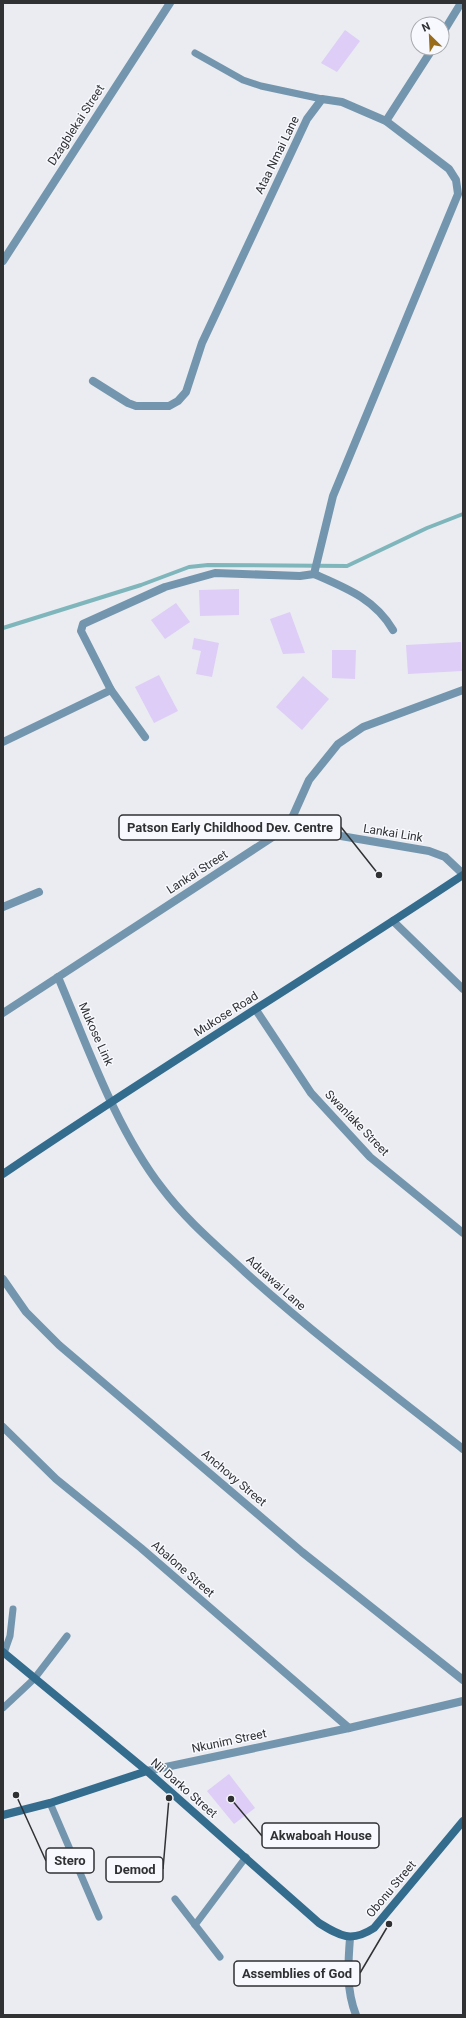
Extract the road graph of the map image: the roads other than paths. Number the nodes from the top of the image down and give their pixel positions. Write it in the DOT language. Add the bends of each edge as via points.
graph roads {
  1 [pos="170,3"];
  2 [pos="461,3"];
  3 [pos="450,21"];
  4 [pos="195,53"];
  5 [pos="428,56"];
  6 [pos="322,99"];
  7 [pos="386,121"];
  8 [pos="3,261"];
  9 [pos="93,381"];
  10 [pos="315,572"];
  11 [pos="393,630"];
  12 [pos="111,690"];
  13 [pos="463,690"];
  14 [pos="145,737"];
  15 [pos="3,742"];
  16 [pos="288,827"];
  17 [pos="463,874"];
  18 [pos="39,892"];
  19 [pos="3,907"];
  20 [pos="394,921"];
  21 [pos="58,977"];
  22 [pos="463,989"];
  23 [pos="256,1010"];
  24 [pos="3,1013"];
  25 [pos="112,1100"];
  26 [pos="3,1174"];
  27 [pos="463,1233"];
  28 [pos="3,1279"];
  29 [pos="3,1427"];
  30 [pos="463,1449"];
  31 [pos="13,1609"];
  32 [pos="66,1636"];
  33 [pos="3,1652"];
  34 [pos="34,1679"];
  35 [pos="463,1680"];
  36 [pos="463,1701"];
  37 [pos="3,1708"];
  38 [pos="349,1728"];
  39 [pos="146,1771"];
  40 [pos="50,1803"];
  41 [pos="3,1814"];
  42 [pos="463,1821"];
  43 [pos="246,1857"];
  44 [pos="175,1899"];
  45 [pos="100,1917"];
  46 [pos="195,1925"];
  47 [pos="350,1938"];
  48 [pos="220,1957"];
  49 [pos="356,2015"];
  1 -- 8 [label="street, Dzagblekai Street"];
  2 -- 3 [label="street"];
  4 -- 6 [label="lane" via="243,80"];
  5 -- 7 [label="street"];
  6 -- 7 [label="street" via="342,102"];
  6 -- 9 [label="street, Ataa Nmai Lane" via="307,119 202,343 186,392 169,406 136,406"];
  7 -- 10 [label="street" via="449,169 456,180 458,194 333,496"];
  10 -- 11 [label="street" via="355,592 385,615"];
  10 -- 12 [label="street" via="300,576 215,573 165,587 93,618 83,624 81,632"];
  12 -- 14 [label="street"];
  12 -- 15 [label="street"];
  13 -- 16 [label="street" via="363,727 338,744 309,780"];
  16 -- 17 [label="street, Lankai Link" via="429,851 445,857"];
  16 -- 21 [label="street, Lankai Street"];
  17 -- 20 [label="street, Mukose Road"];
  18 -- 19 [label="street"];
  20 -- 22 [label="street"];
  20 -- 23 [label="street, Mukose Road"];
  21 -- 24 [label="street, Lankai Street"];
  21 -- 25 [label="street, Mukose Link"];
  23 -- 25 [label="street, Mukose Road"];
  23 -- 27 [label="street, Swanlake Street" via="311,1093 370,1157"];
  25 -- 26 [label="street, Mukose Road"];
  25 -- 30 [label="street, Aduawai Lane" via="148,1169 188,1220 296,1318"];
  28 -- 35 [label="street, Anchovy Street" via="26,1312 64,1350 302,1552"];
  29 -- 38 [label="street, Abalone Street" via="56,1479 141,1548"];
  31 -- 33 [label="lane" via="10,1636"];
  32 -- 34 [label="lane"];
  33 -- 34 [label="street, Nii Darko Street"];
  34 -- 37 [label="lane"];
  34 -- 39 [label="street, Nii Darko Street"];
  36 -- 38 [label="street, Nkunim Street"];
  38 -- 39 [label="street, Nkunim Street"];
  39 -- 40 [label="street, Nkunim Street"];
  39 -- 43 [label="street, Nii Darko Street"];
  40 -- 41 [label="street, Nkunim Street"];
  40 -- 45 [label="lane"];
  42 -- 47 [label="street, Obonu Street" via="374,1928 363,1935"];
  43 -- 46 [label="lane"];
  43 -- 47 [label="street, Nii Darko Street" via="318,1923 336,1934"];
  44 -- 46 [label="lane"];
  46 -- 48 [label="lane"];
  47 -- 49 [label="street" via="348,1982 351,2003"];
}
